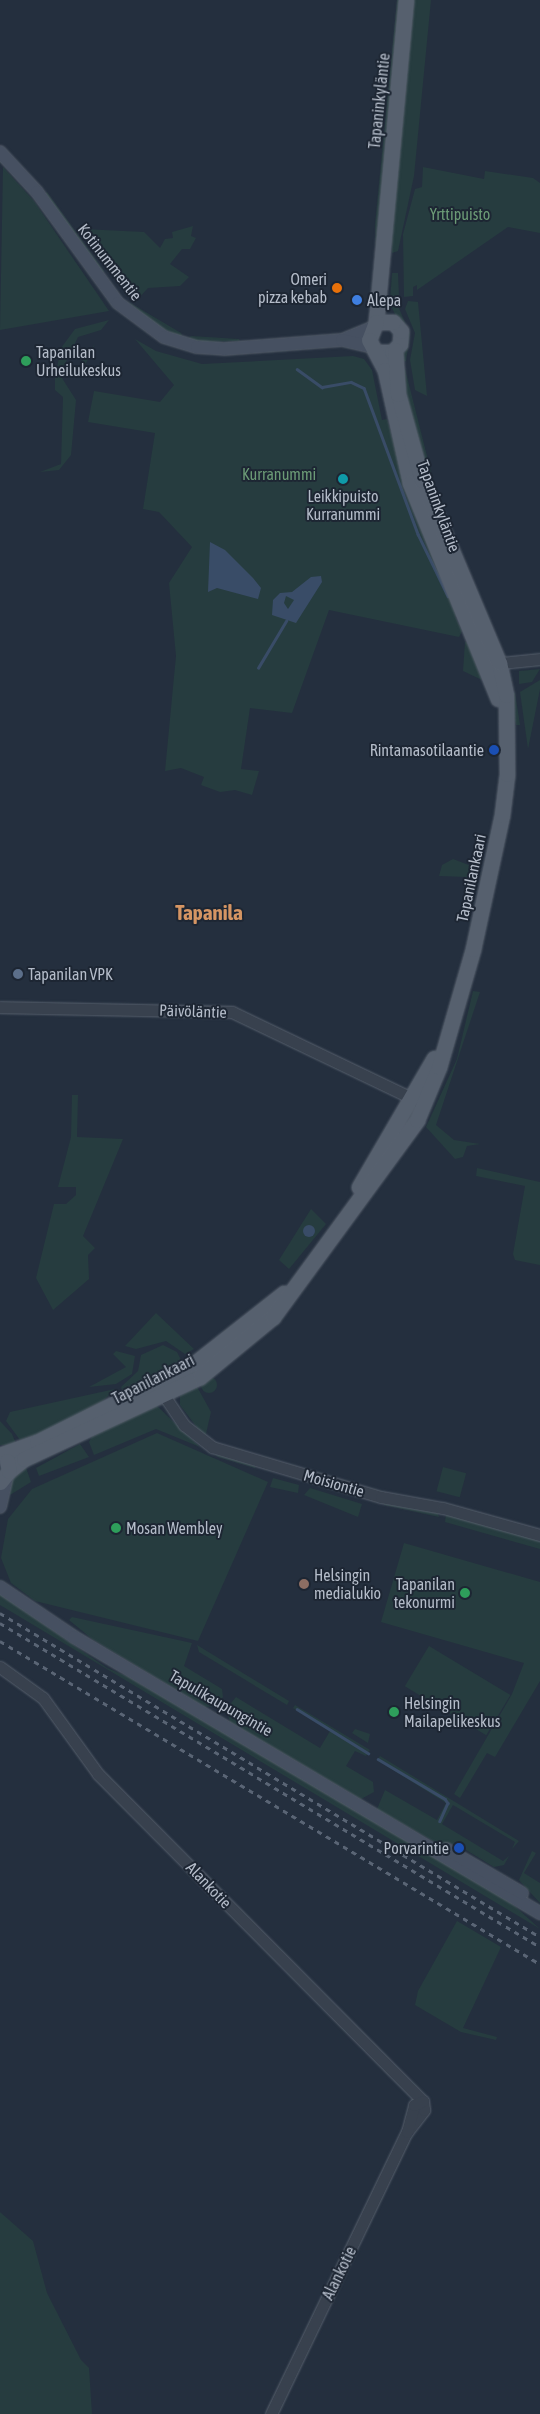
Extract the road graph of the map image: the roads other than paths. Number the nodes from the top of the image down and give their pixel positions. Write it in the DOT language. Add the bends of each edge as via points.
graph roads {
  1 [pos="406,0"];
  2 [pos="0,152"];
  3 [pos="383,234"];
  4 [pos="393,322"];
  5 [pos="374,325"];
  6 [pos="342,340"];
  7 [pos="376,350"];
  8 [pos="395,350"];
  9 [pos="540,659"];
  10 [pos="493,664"];
  11 [pos="0,1007"];
  12 [pos="418,1101"];
  13 [pos="161,1390"];
  14 [pos="1,1453"];
  15 [pos="5,1476"];
  16 [pos="0,1508"];
  17 [pos="540,1535"];
  18 [pos="0,1587"];
  19 [pos="0,1667"];
  20 [pos="427,1844"];
  21 [pos="540,1907"];
  22 [pos="540,1913"];
  23 [pos="271,2414"];
  1 -- 3 [label="main road, Tapaninkyläntie"];
  2 -- 6 [label="main road, Kotinummentie" via="37,192 118,303 154,333 210,348"];
  3 -- 4 [label="main road, Tapaninkyläntie" via="387,303"];
  3 -- 5 [label="main road, Tapaninkyläntie"];
  4 -- 5 [label="main road"];
  4 -- 8 [label="main road, Tapaninkyläntie" via="402,336"];
  5 -- 6 [label="main road, Kotinummentie"];
  5 -- 7 [label="main road, Tapaninkyläntie"];
  6 -- 7 [label="main road, Kotinummentie"];
  7 -- 8 [label="main road"];
  7 -- 10 [label="main road, Tapaninkyläntie" via="410,483"];
  8 -- 10 [label="main road, Tapaninkyläntie" via="398,394 422,480"];
  9 -- 10 [label="street"];
  10 -- 12 [label="main road, Tapanilankaari" via="504,714 503,808 474,950 443,1045"];
  11 -- 12 [label="street, Päivöläntie" via="232,1012"];
  12 -- 13 [label="main road, Tapanilankaari" via="345,1215 292,1288 192,1373"];
  13 -- 14 [label="main road, Tapanilankaari" via="37,1442"];
  13 -- 15 [label="main road, Tapanilankaari" via="24,1458"];
  13 -- 17 [label="street, Moisiontie" via="184,1424 212,1447 381,1497 443,1508"];
  14 -- 15 [label="main road"];
  15 -- 16 [label="main road"];
  18 -- 20 [label="main road, Tapulikaupungintie" via="74,1637"];
  19 -- 23 [label="street, Alankotie" via="43,1698 98,1774 423,2101 414,2105 406,2132"];
  20 -- 21 [label="main road, Tapulikaupungintie" via="488,1870"];
  20 -- 22 [label="main road, Tapulikaupungintie"];
}
